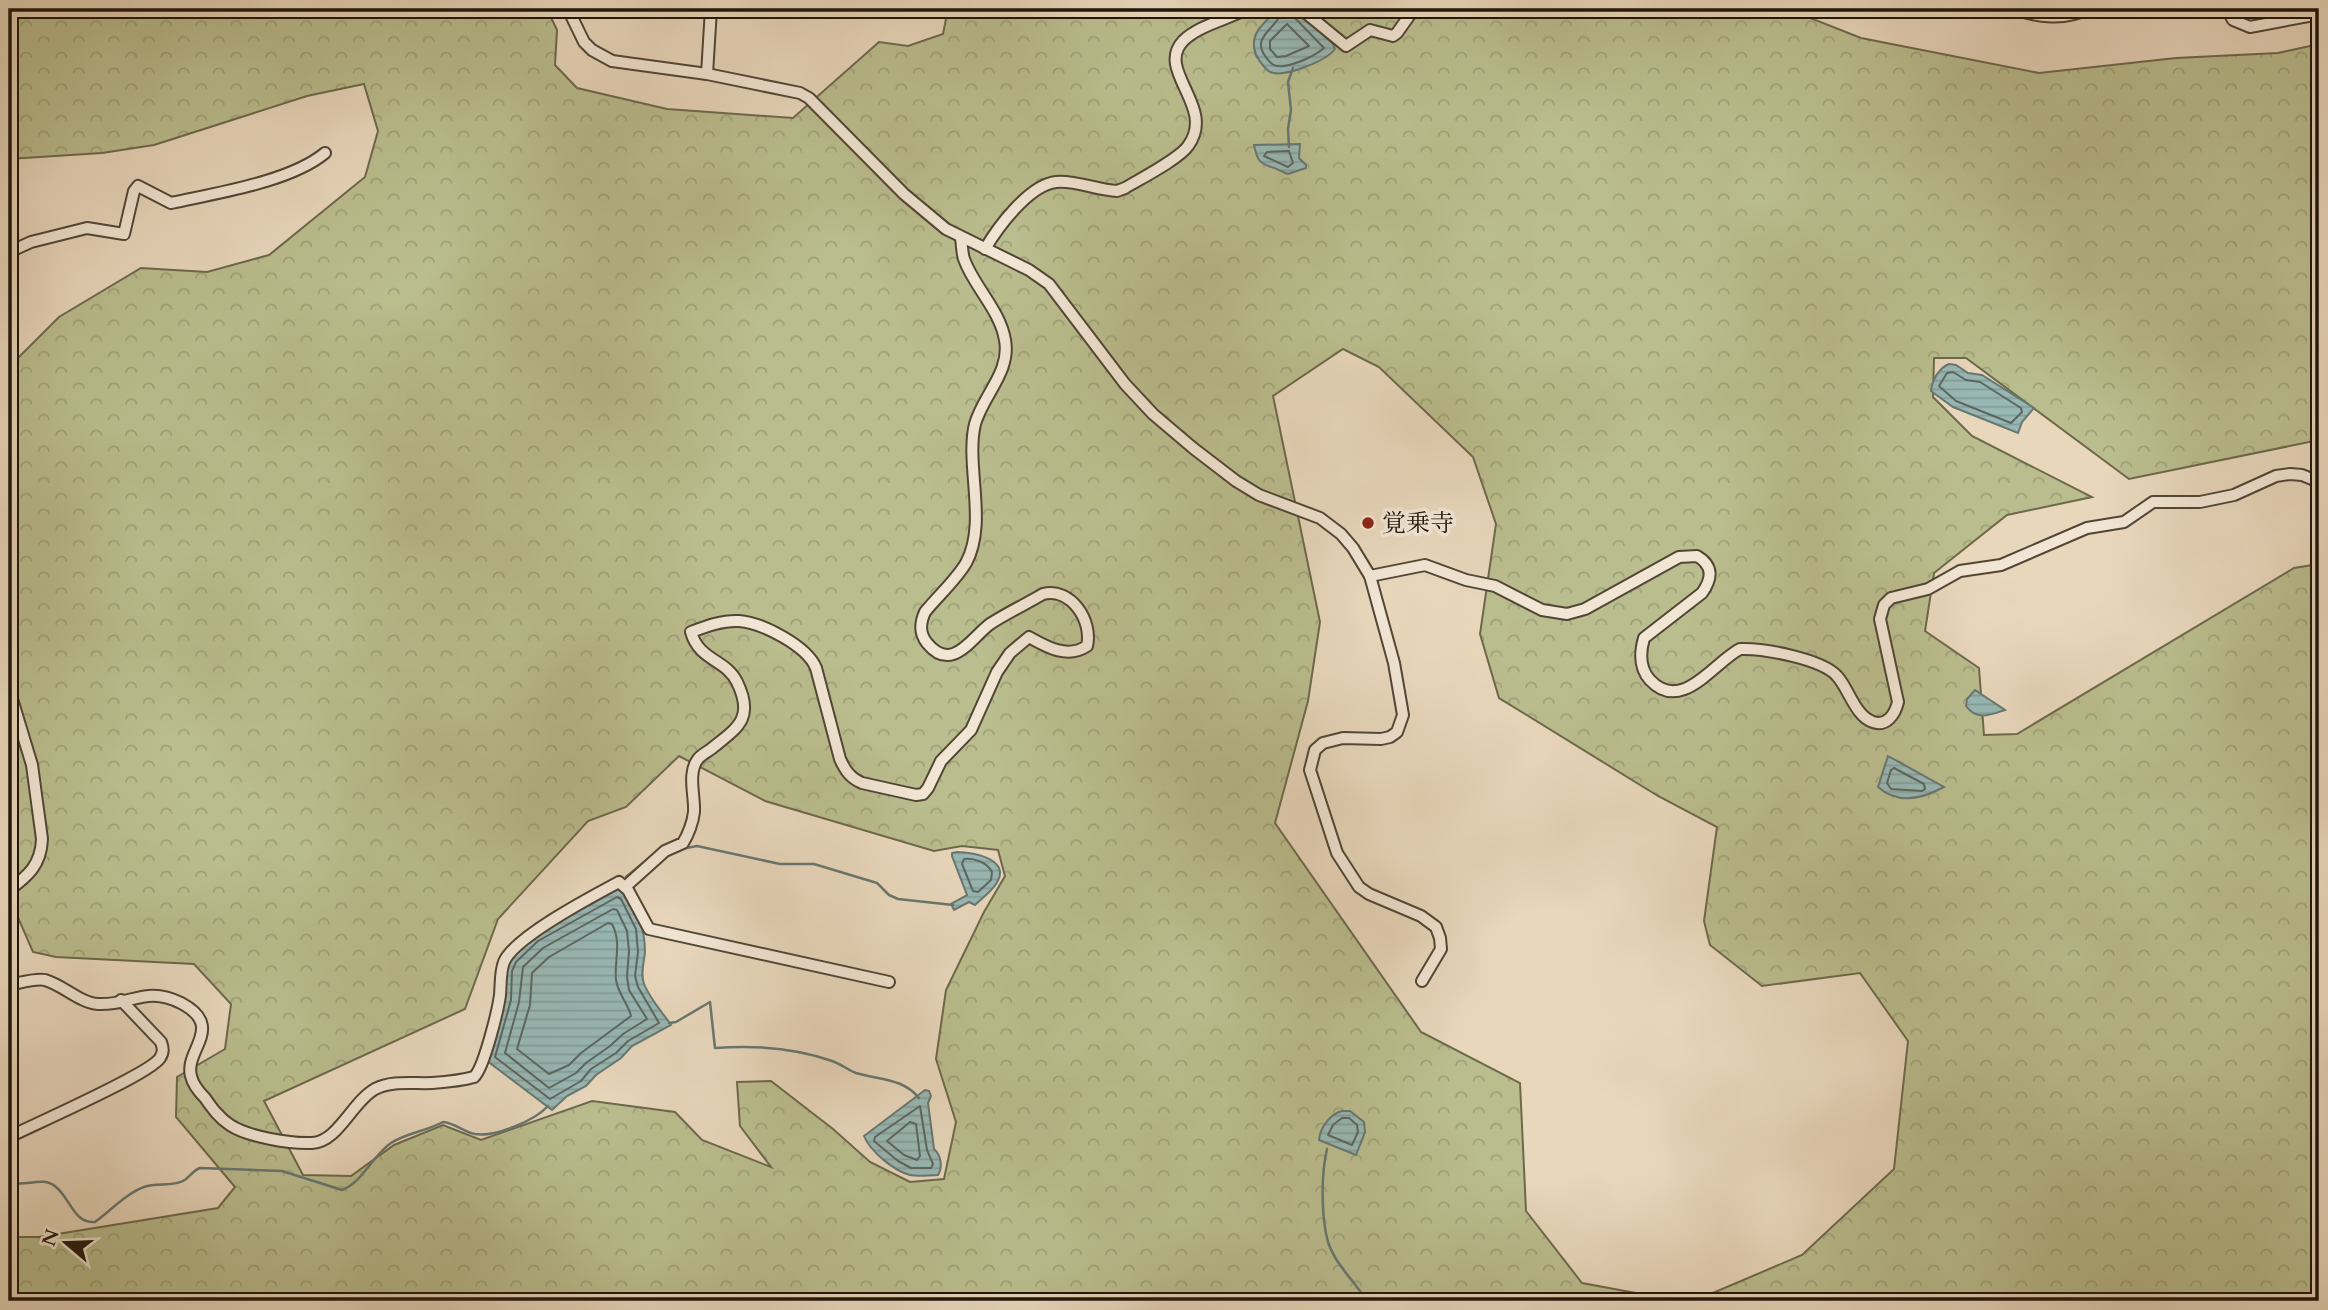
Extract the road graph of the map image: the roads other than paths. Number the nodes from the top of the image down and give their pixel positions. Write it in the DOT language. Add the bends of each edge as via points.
graph roads {
  1 [pos="568,9"];
  2 [pos="710,9"];
  3 [pos="1257,9"];
  4 [pos="1301,9"];
  5 [pos="1414,9"];
  6 [pos="2015,9"];
  7 [pos="2087,9"];
  8 [pos="2228,9"];
  9 [pos="1242,11"];
  10 [pos="2319,14"];
  11 [pos="707,74"];
  12 [pos="326,153"];
  13 [pos="961,238"];
  14 [pos="985,248"];
  15 [pos="9,252"];
  16 [pos="2319,482"];
  17 [pos="1370,576"];
  18 [pos="9,689"];
  19 [pos="625,887"];
  20 [pos="9,890"];
  21 [pos="1422,981"];
  22 [pos="889,982"];
  23 [pos="9,985"];
  24 [pos="121,1000"];
  25 [pos="9,1137"];
  1 -- 11 [label="street" via="584,42 601,56"];
  2 -- 11 [label="street"];
  3 -- 9 [label="street" via="1243,17"];
  4 -- 5 [label="street" via="1346,46 1370,30 1393,36"];
  6 -- 7 [label="street" via="2051,16"];
  8 -- 10 [label="street" via="2233,20 2250,27"];
  9 -- 14 [label="street" via="1194,33 1177,52 1176,65 1197,117 1197,132 1187,149 1116,191 1057,181 1037,188"];
  11 -- 13 [label="street" via="809,98 904,194"];
  12 -- 15 [label="street" via="312,164 247,186 171,203 138,186 124,234 87,228"];
  13 -- 14 [label="street"];
  13 -- 19 [label="street" via="964,258 1005,339 1006,356 974,428 973,542 966,562 925,612 921,633 931,648 956,653 988,625 1052,592 1076,607 1088,626 1087,646 1066,653 1029,636 997,671 971,730 941,761 923,794 916,795 862,783 845,769 813,659 805,652 770,630 739,621 691,632 699,649 731,671 743,699 743,715 740,725 698,759 693,773 694,815 683,843 665,851"];
  14 -- 17 [label="street" via="1049,285 1153,414 1236,481 1259,495 1320,518 1341,534"];
  16 -- 17 [label="street" via="2290,474 2200,502 2153,502 2124,522 2087,528 2001,565 1960,571 1928,589 1891,598 1880,619 1898,702 1895,713 1881,723 1863,716 1837,676 1813,660 1740,649 1687,689 1675,691 1654,684 1642,664 1644,638 1709,583 1711,573 1698,556 1679,557 1567,614 1542,610 1495,586 1425,565"];
  17 -- 21 [label="street" via="1394,663 1401,724 1390,737 1323,743 1315,750 1310,770 1338,853 1359,887 1436,927 1441,948"];
  18 -- 20 [label="street" via="32,765 42,839 34,869"];
  19 -- 22 [label="street" via="649,929"];
  19 -- 24 [label="street" via="619,882 595,894 530,935 508,956 496,1013 474,1077 377,1088 330,1136 317,1143 267,1138 230,1125 194,1085 189,1073 201,1021 164,996"];
  23 -- 24 [label="street" via="40,980 97,1004"];
  24 -- 25 [label="street" via="161,1042 161,1057"];
}
